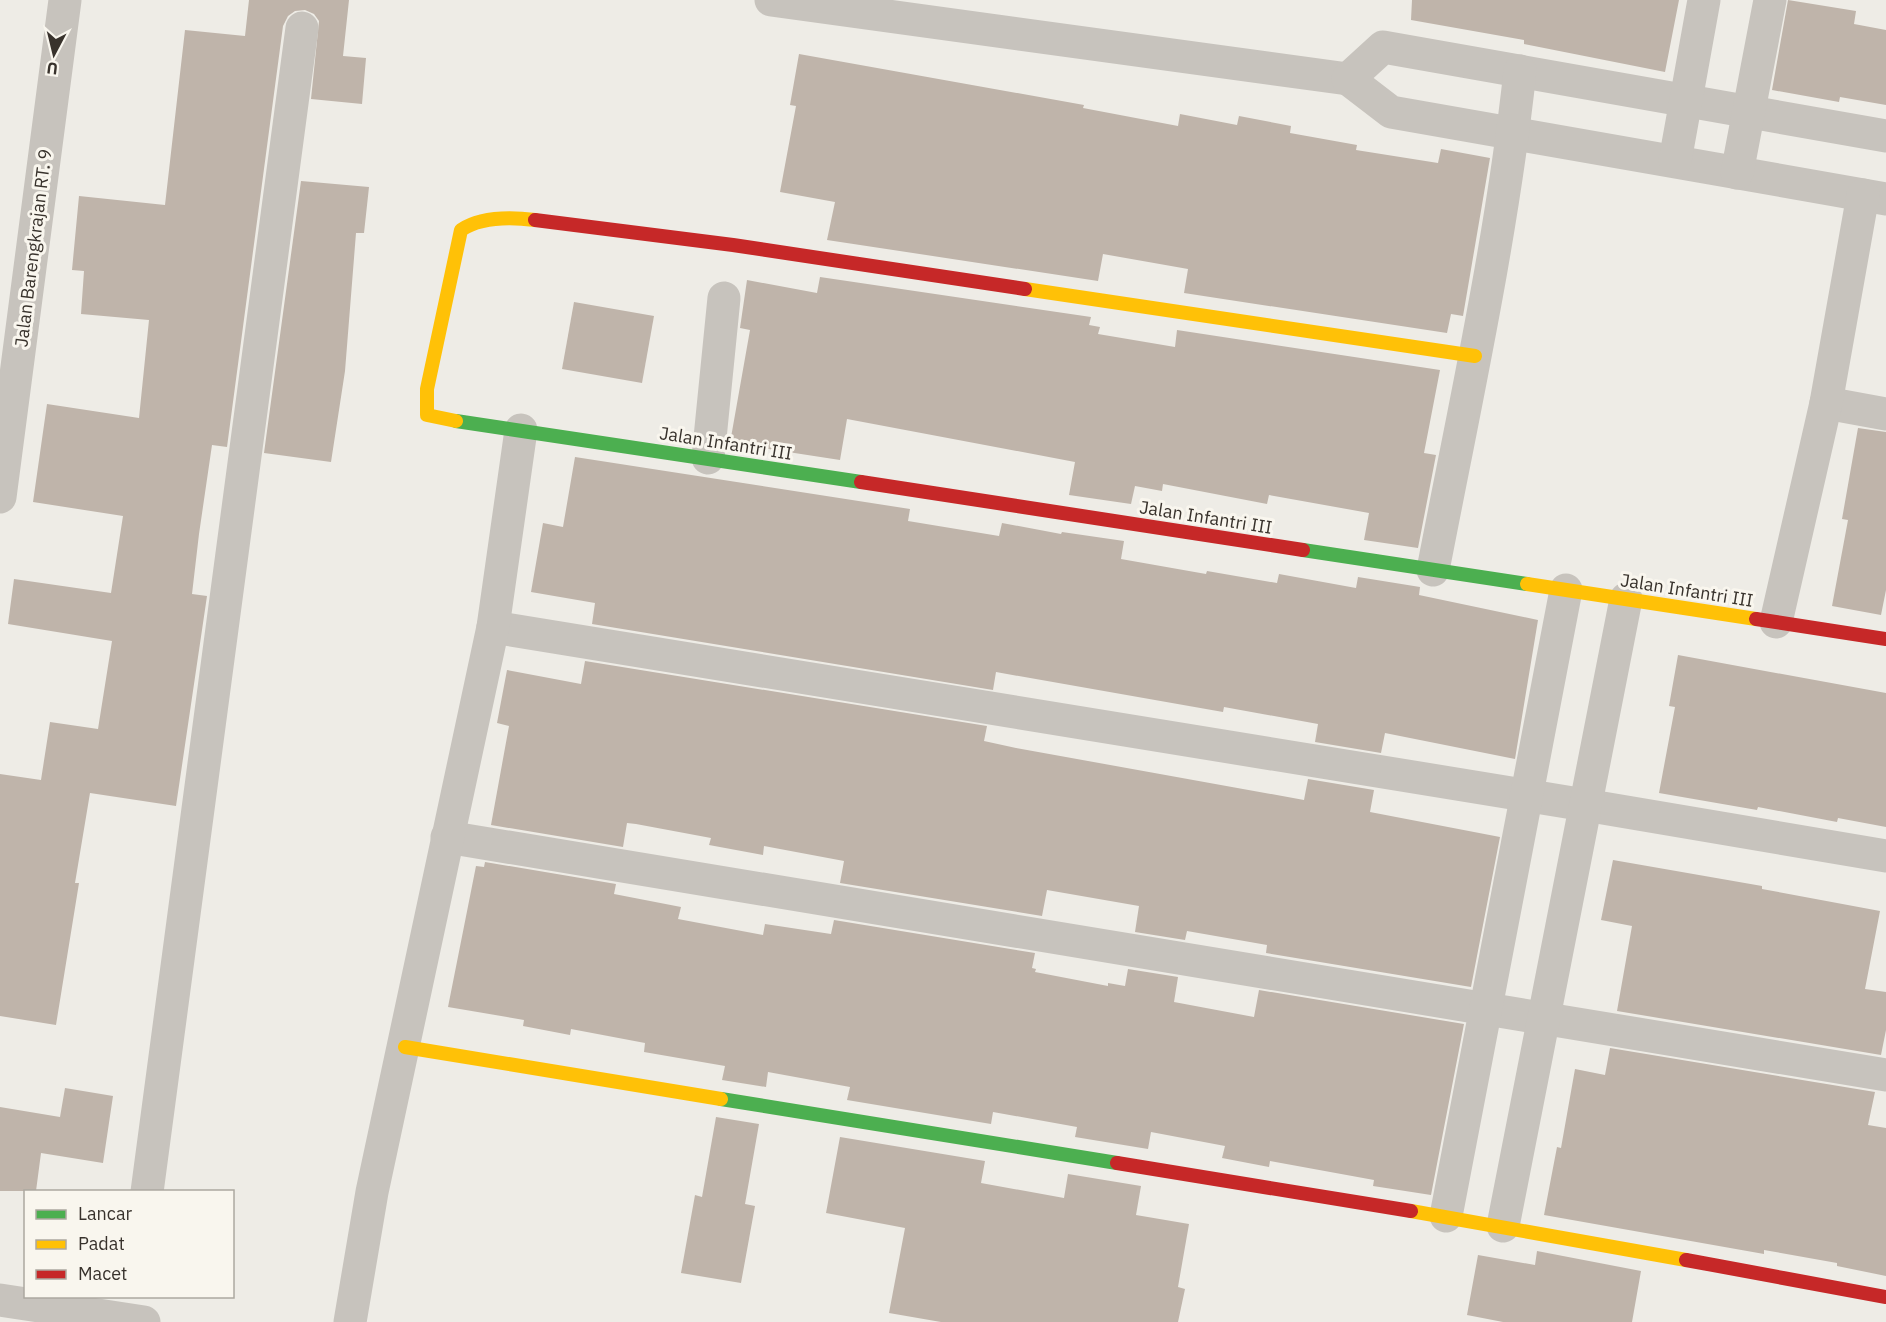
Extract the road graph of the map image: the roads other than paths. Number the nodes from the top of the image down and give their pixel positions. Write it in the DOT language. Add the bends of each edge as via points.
graph roads {
  1 [pos="65,0"];
  2 [pos="771,0"];
  3 [pos="1704,0"];
  4 [pos="1770,0"];
  5 [pos="302,28"];
  6 [pos="1520,71"];
  7 [pos="1348,79"];
  8 [pos="1685,100"];
  9 [pos="1749,112"];
  10 [pos="1514,133"];
  11 [pos="1886,136"];
  12 [pos="1675,161"];
  13 [pos="1737,173"];
  14 [pos="1875,197"];
  15 [pos="723,298"];
  16 [pos="1475,356"];
  17 [pos="1826,403"];
  18 [pos="1886,414"];
  19 [pos="521,430"];
  20 [pos="708,458"];
  21 [pos="0,497"];
  22 [pos="1433,570"];
  23 [pos="1566,590"];
  24 [pos="1626,599"];
  25 [pos="1776,622"];
  26 [pos="493,627"];
  27 [pos="1886,639"];
  28 [pos="1527,795"];
  29 [pos="1585,805"];
  30 [pos="447,837"];
  31 [pos="1886,856"];
  32 [pos="1485,1010"];
  33 [pos="1544,1018"];
  34 [pos="405,1047"];
  35 [pos="1886,1075"];
  36 [pos="147,1190"];
  37 [pos="1446,1216"];
  38 [pos="1503,1226"];
  39 [pos="1886,1297"];
  40 [pos="0,1300"];
  41 [pos="136,1313"];
  42 [pos="350,1322"];
  1 -- 21 [label="street, Jalan Barengkrajan RT. 9"];
  2 -- 7 [label="street"];
  3 -- 8 [label="street"];
  4 -- 9 [label="street"];
  5 -- 36 [label="street"];
  6 -- 7 [label="street" via="1383,46"];
  6 -- 8 [label="street"];
  6 -- 10 [label="street"];
  7 -- 10 [label="street" via="1391,112"];
  8 -- 9 [label="street"];
  8 -- 12 [label="street"];
  9 -- 11 [label="street"];
  9 -- 13 [label="street"];
  10 -- 12 [label="street"];
  10 -- 16 [label="street"];
  12 -- 13 [label="street"];
  13 -- 14 [label="street"];
  14 -- 17 [label="street"];
  15 -- 20 [label="street"];
  16 -- 19 [label="street, Jalan Infantri III" via="733,245 517,218 474,221 460,230 427,389 427,415"];
  16 -- 22 [label="street"];
  17 -- 18 [label="street"];
  17 -- 25 [label="street"];
  19 -- 20 [label="street, Jalan Infantri III"];
  19 -- 26 [label="street"];
  20 -- 22 [label="street, Jalan Infantri III"];
  22 -- 23 [label="street, Jalan Infantri III"];
  23 -- 24 [label="street, Jalan Infantri III"];
  23 -- 28 [label="street"];
  24 -- 25 [label="street, Jalan Infantri III"];
  24 -- 29 [label="street"];
  25 -- 27 [label="street, Jalan Infantri III"];
  26 -- 28 [label="street"];
  26 -- 30 [label="street"];
  28 -- 29 [label="street"];
  28 -- 32 [label="street"];
  29 -- 31 [label="street"];
  29 -- 33 [label="street"];
  30 -- 32 [label="street"];
  30 -- 34 [label="street"];
  32 -- 33 [label="street"];
  32 -- 37 [label="street"];
  33 -- 35 [label="street"];
  33 -- 38 [label="street"];
  34 -- 37 [label="street"];
  34 -- 42 [label="street" via="372,1192"];
  37 -- 38 [label="street"];
  38 -- 39 [label="street"];
  40 -- 41 [label="street"];
}
